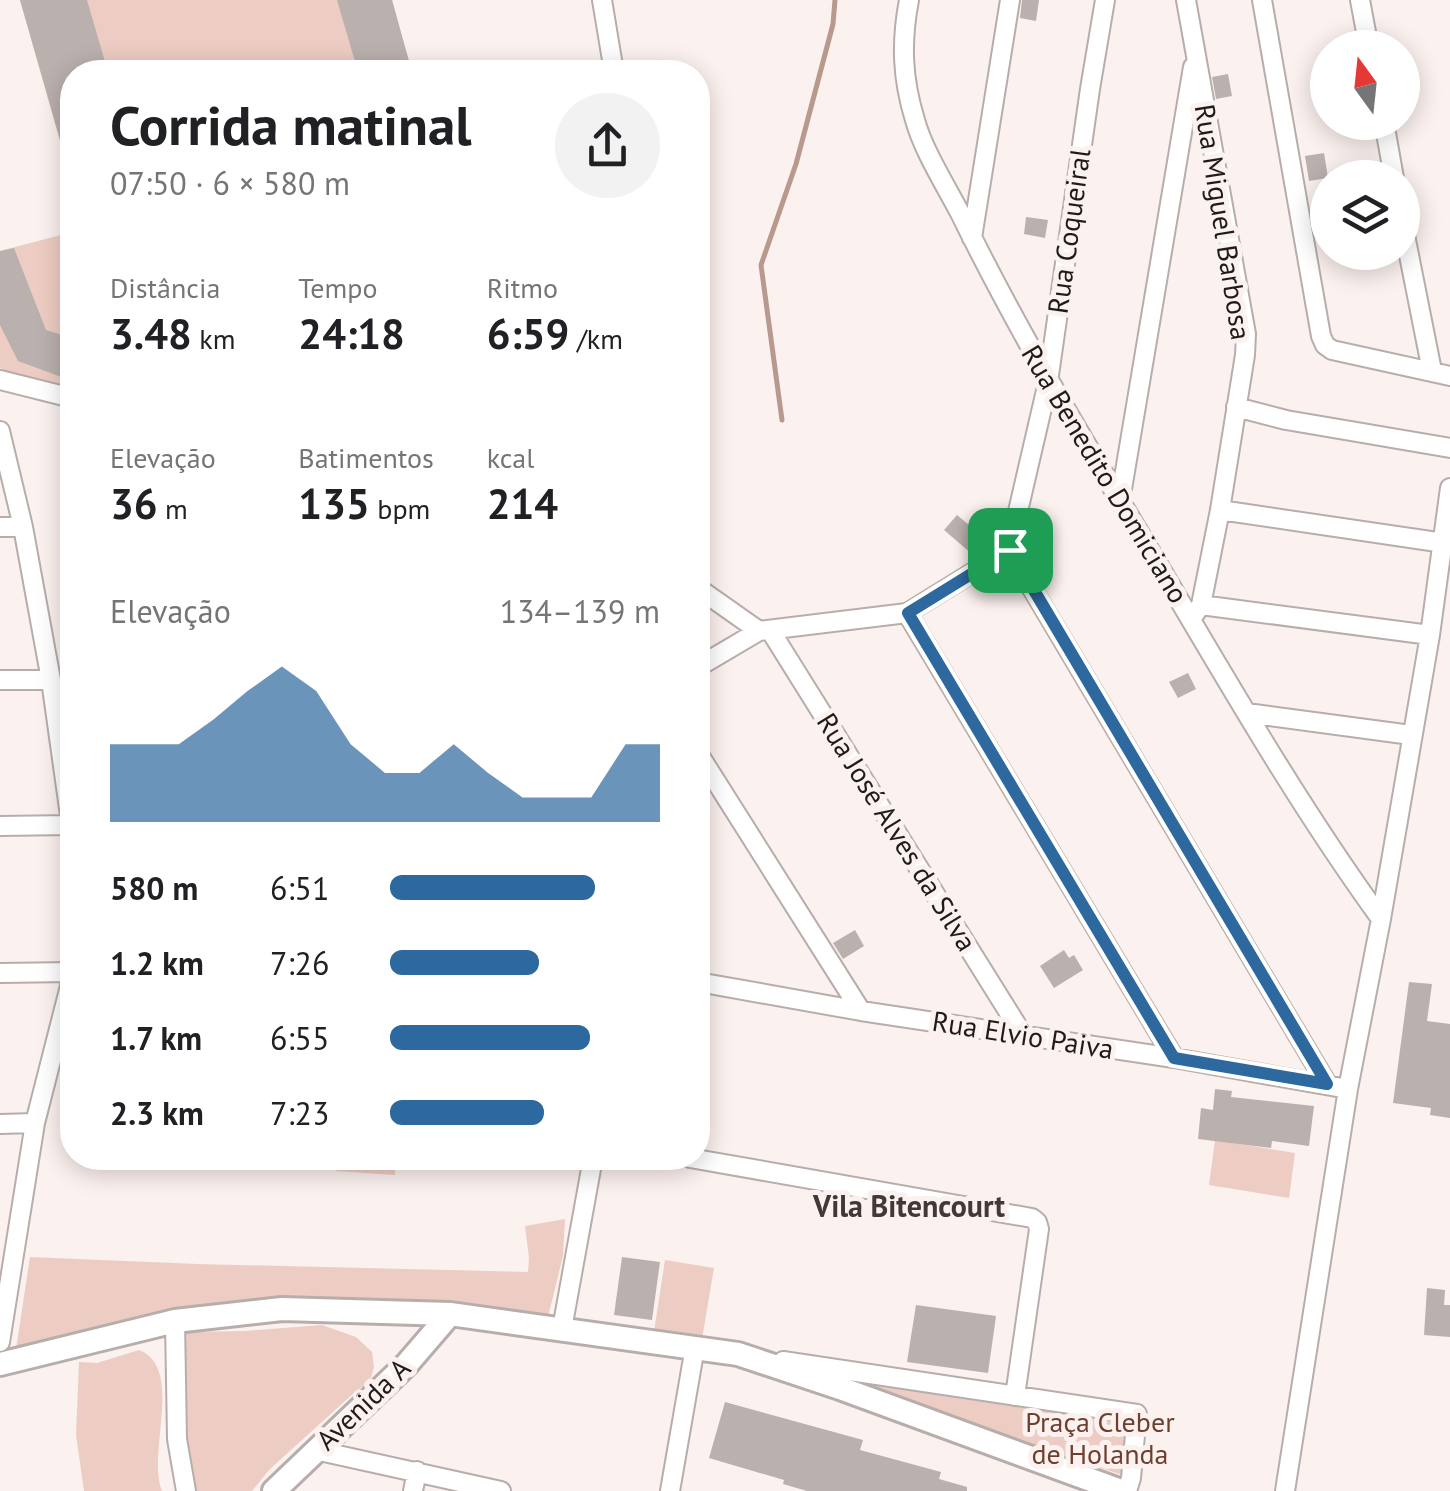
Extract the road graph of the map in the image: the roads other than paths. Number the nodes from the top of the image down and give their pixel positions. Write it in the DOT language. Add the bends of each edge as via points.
graph roads {
  1 [pos="602,0"];
  2 [pos="909,0"];
  3 [pos="1010,0"];
  4 [pos="1105,0"];
  5 [pos="1186,0"];
  6 [pos="1262,0"];
  7 [pos="1360,0"];
  8 [pos="1366,30"];
  9 [pos="1195,54"];
  10 [pos="612,60"];
  11 [pos="972,238"];
  12 [pos="1415,270"];
  13 [pos="1441,374"];
  14 [pos="0,380"];
  15 [pos="1048,382"];
  16 [pos="60,395"];
  17 [pos="1236,408"];
  18 [pos="0,431"];
  19 [pos="1450,448"];
  20 [pos="1450,488"];
  21 [pos="1120,500"];
  22 [pos="1220,510"];
  23 [pos="0,527"];
  24 [pos="23,527"];
  25 [pos="1444,543"];
  26 [pos="1010,550"];
  27 [pos="710,596"];
  28 [pos="1196,612"];
  29 [pos="908,613"];
  30 [pos="764,630"];
  31 [pos="1430,636"];
  32 [pos="710,660"];
  33 [pos="0,680"];
  34 [pos="51,680"];
  35 [pos="1247,713"];
  36 [pos="1411,736"];
  37 [pos="60,743"];
  38 [pos="710,772"];
  39 [pos="0,826"];
  40 [pos="60,828"];
  41 [pos="1381,919"];
  42 [pos="0,973"];
  43 [pos="60,975"];
  44 [pos="710,980"];
  45 [pos="862,1010"];
  46 [pos="60,1023"];
  47 [pos="1023,1034"];
  48 [pos="1174,1058"];
  49 [pos="1327,1084"];
  50 [pos="1348,1089"];
  51 [pos="35,1123"];
  52 [pos="0,1124"];
  53 [pos="710,1162"];
  54 [pos="591,1170"];
  55 [pos="450,1314"];
  56 [pos="175,1322"];
  57 [pos="562,1329"];
  58 [pos="0,1342"];
  59 [pos="695,1347"];
  60 [pos="738,1354"];
  61 [pos="0,1364"];
  62 [pos="1015,1396"];
  63 [pos="315,1450"];
  64 [pos="417,1471"];
  65 [pos="186,1491"];
  66 [pos="274,1491"];
  67 [pos="413,1491"];
  68 [pos="502,1491"];
  69 [pos="670,1491"];
  70 [pos="1124,1491"];
  71 [pos="1285,1491"];
  1 -- 10 [label="street"];
  2 -- 11 [label="street, Rua Benedito Domiciano" via="905,80 916,124"];
  3 -- 11 [label="street"];
  4 -- 15 [label="street, Rua Coqueiral"];
  5 -- 9 [label="street, Rua Miguel Barbosa"];
  6 -- 13 [label="street" via="1320,336 1332,350"];
  7 -- 8 [label="street"];
  9 -- 17 [label="street, Rua Miguel Barbosa" via="1244,321"];
  9 -- 21 [label="street"];
  11 -- 15 [label="street, Rua Benedito Domiciano"];
  12 -- 13 [label="street"];
  14 -- 16 [label="street"];
  15 -- 21 [label="street, Rua Benedito Domiciano"];
  15 -- 26 [label="street, Rua Coqueiral"];
  17 -- 19 [label="street"];
  17 -- 22 [label="street, Rua Miguel Barbosa"];
  18 -- 24 [label="street"];
  20 -- 25 [label="street"];
  21 -- 28 [label="street, Rua Benedito Domiciano"];
  22 -- 25 [label="street"];
  22 -- 28 [label="street, Rua Miguel Barbosa"];
  23 -- 24 [label="street"];
  24 -- 34 [label="street"];
  25 -- 31 [label="street"];
  26 -- 29 [label="street"];
  26 -- 49 [label="street"];
  27 -- 30 [label="street"];
  28 -- 31 [label="street"];
  28 -- 35 [label="street, Rua Benedito Domiciano"];
  29 -- 30 [label="street"];
  29 -- 48 [label="street"];
  30 -- 32 [label="street"];
  30 -- 47 [label="street, Rua José Alves da Silva"];
  31 -- 36 [label="street"];
  33 -- 34 [label="street"];
  34 -- 37 [label="street"];
  35 -- 36 [label="street"];
  35 -- 41 [label="street, Rua Benedito Domiciano"];
  36 -- 41 [label="street"];
  38 -- 45 [label="street"];
  39 -- 40 [label="street"];
  41 -- 50 [label="street"];
  42 -- 43 [label="street"];
  44 -- 45 [label="street, Rua Elvio Paiva"];
  45 -- 47 [label="street, Rua Elvio Paiva"];
  46 -- 51 [label="street"];
  47 -- 48 [label="street, Rua Elvio Paiva"];
  48 -- 49 [label="street, Rua Elvio Paiva"];
  49 -- 50 [label="street, Rua Elvio Paiva"];
  50 -- 71 [label="street"];
  51 -- 52 [label="street"];
  51 -- 58 [label="street"];
  53 -- 62 [label="street" via="1032,1218 1039,1229"];
  54 -- 57 [label="street"];
  55 -- 56 [label="street" via="282,1309"];
  55 -- 57 [label="street"];
  55 -- 63 [label="street, Avenida A"];
  56 -- 61 [label="street"];
  56 -- 65 [label="street" via="177,1439"];
  57 -- 59 [label="street"];
  59 -- 60 [label="street"];
  59 -- 69 [label="street"];
  60 -- 62 [label="street"];
  60 -- 70 [label="street"];
  62 -- 70 [label="street" via="1138,1414"];
  63 -- 64 [label="street"];
  63 -- 66 [label="street, Avenida A"];
  64 -- 67 [label="street"];
  64 -- 68 [label="street"];
}
